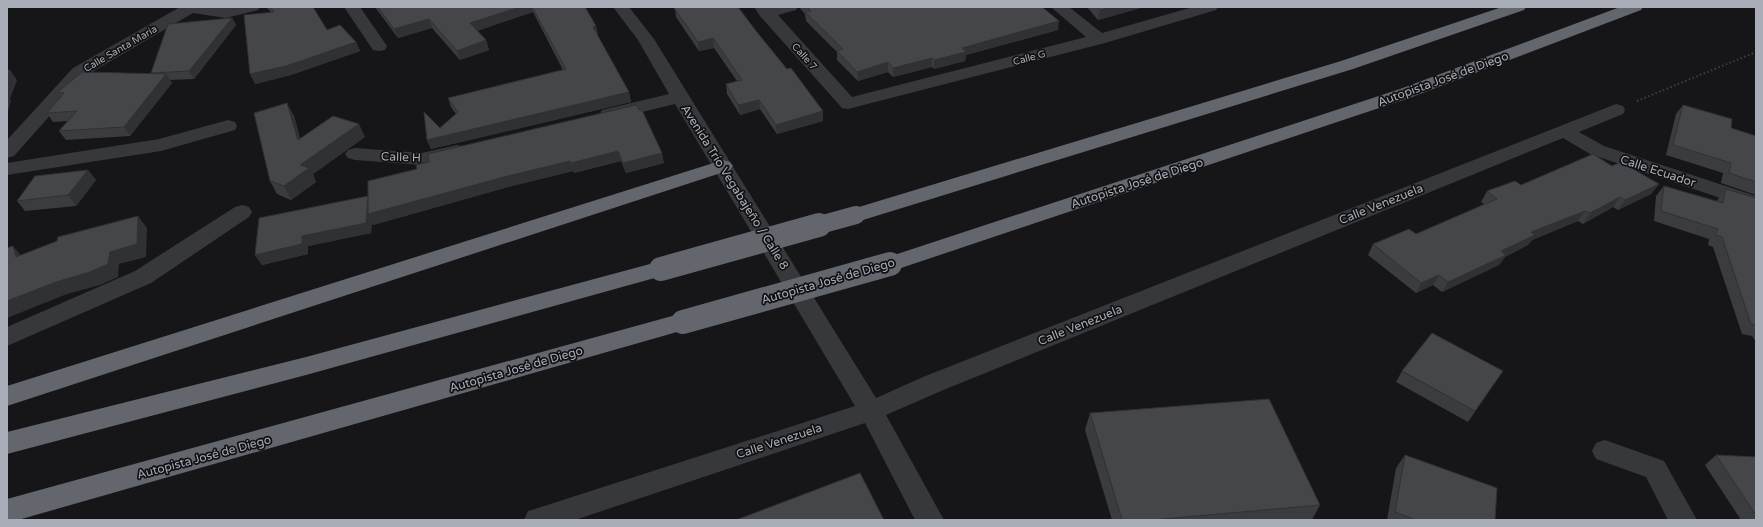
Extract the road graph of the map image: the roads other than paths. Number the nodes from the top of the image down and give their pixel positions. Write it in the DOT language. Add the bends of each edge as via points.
graph roads {
  1 [pos="192,7"];
  2 [pos="252,7"];
  3 [pos="352,7"];
  4 [pos="622,7"];
  5 [pos="790,7"];
  6 [pos="1059,7"];
  7 [pos="1210,7"];
  8 [pos="1518,7"];
  9 [pos="1635,7"];
  10 [pos="764,10"];
  11 [pos="1099,39"];
  12 [pos="379,46"];
  13 [pos="680,97"];
  14 [pos="848,104"];
  15 [pos="1616,110"];
  16 [pos="589,119"];
  17 [pos="228,126"];
  18 [pos="1564,131"];
  19 [pos="476,146"];
  20 [pos="7,152"];
  21 [pos="355,154"];
  22 [pos="723,166"];
  23 [pos="7,169"];
  24 [pos="1756,203"];
  25 [pos="242,212"];
  26 [pos="7,337"];
  27 [pos="7,396"];
  28 [pos="871,411"];
  29 [pos="7,442"];
  30 [pos="1605,451"];
  31 [pos="7,511"];
  32 [pos="538,520"];
  33 [pos="930,520"];
  34 [pos="1683,520"];
  1 -- 2 [label="street" via="226,13"];
  1 -- 20 [label="street, Calle Santa María" via="79,72"];
  3 -- 12 [label="street"];
  4 -- 13 [label="street, Avenida Trío Vegabajeño / Calle 8" via="646,39"];
  5 -- 10 [label="street"];
  6 -- 11 [label="street"];
  7 -- 11 [label="street, Calle G"];
  8 -- 29 [label="highway, bridge" via="1347,65 856,215 306,366"];
  9 -- 31 [label="highway, Autopista José de Diego, bridge" via="1406,93 890,264"];
  10 -- 14 [label="street, Calle 7"];
  11 -- 14 [label="street, Calle G"];
  13 -- 16 [label="street"];
  13 -- 22 [label="street, Avenida Trío Vegabajeño / Calle 8"];
  15 -- 18 [label="street, Calle Venezuela"];
  17 -- 23 [label="street" via="161,145"];
  18 -- 24 [label="street, Calle Ecuador" via="1597,150"];
  18 -- 28 [label="street, Calle Venezuela" via="932,384"];
  19 -- 21 [label="street, Calle H" via="422,159"];
  22 -- 27 [label="highway"];
  22 -- 28 [label="street, Avenida Trío Vegabajeño / Calle 8"];
  25 -- 26 [label="street" via="142,277"];
  28 -- 32 [label="street, Calle Venezuela"];
  28 -- 33 [label="street, Avenida Trío Vegabajeño / Calle 8"];
  30 -- 34 [label="street" via="1655,469"];
}
